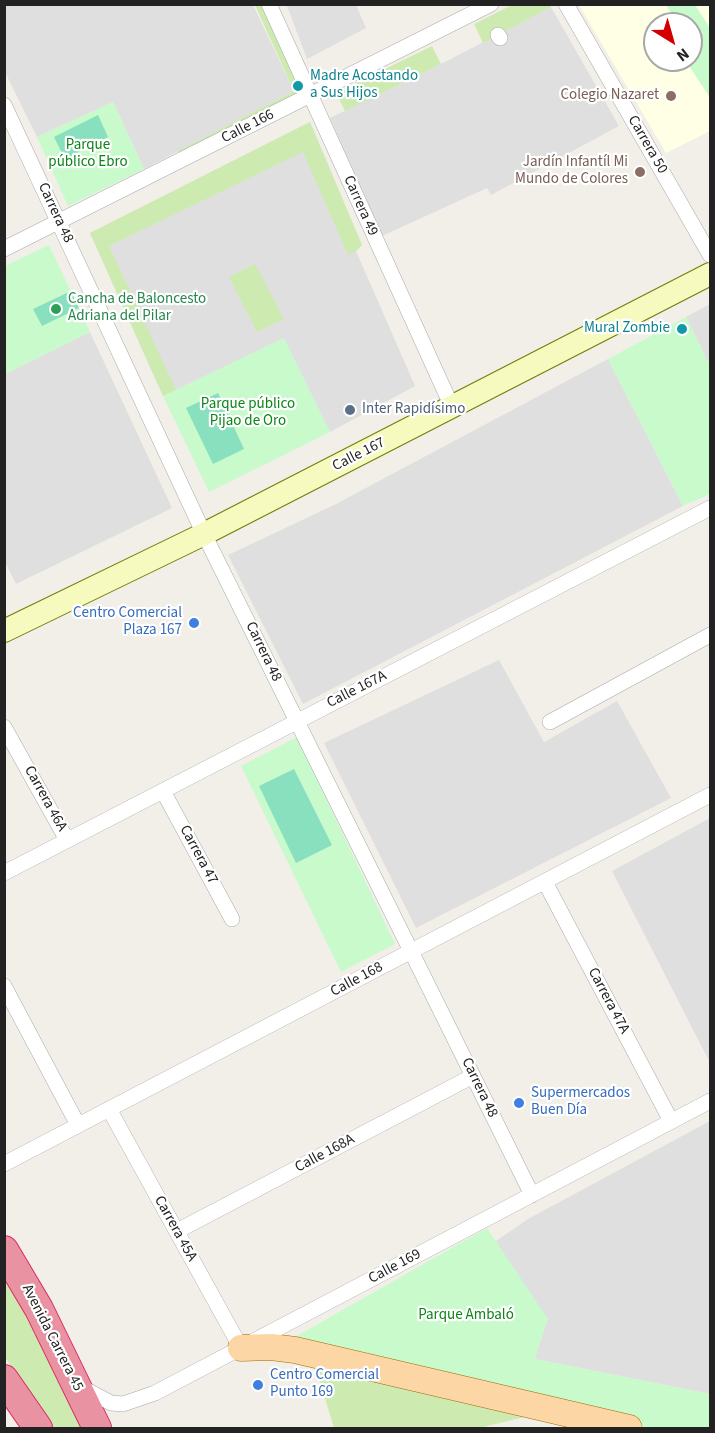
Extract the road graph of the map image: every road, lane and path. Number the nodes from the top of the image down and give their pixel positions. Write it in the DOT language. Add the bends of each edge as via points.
graph roads {
  1 [pos="269,4"];
  2 [pos="566,4"];
  3 [pos="489,9"];
  4 [pos="310,95"];
  5 [pos="4,105"];
  6 [pos="58,221"];
  7 [pos="4,249"];
  8 [pos="711,255"];
  9 [pos="711,274"];
  10 [pos="452,407"];
  11 [pos="711,508"];
  12 [pos="204,534"];
  13 [pos="4,631"];
  14 [pos="711,635"];
  15 [pos="297,721"];
  16 [pos="550,722"];
  17 [pos="4,727"];
  18 [pos="164,790"];
  19 [pos="711,795"];
  20 [pos="67,840"];
  21 [pos="4,873"];
  22 [pos="545,882"];
  23 [pos="232,919"];
  24 [pos="411,951"];
  25 [pos="4,986"];
  26 [pos="473,1076"];
  27 [pos="711,1101"];
  28 [pos="109,1109"];
  29 [pos="671,1121"];
  30 [pos="78,1125"];
  31 [pos="4,1164"];
  32 [pos="532,1195"];
  33 [pos="177,1232"];
  34 [pos="4,1250"];
  35 [pos="242,1348"];
  36 [pos="4,1379"];
  37 [pos="77,1384"];
  38 [pos="38,1428"];
  39 [pos="97,1428"];
  40 [pos="629,1428"];
  1 -- 4 [label="street, Carrera 49"];
  2 -- 8 [label="street, Carrera 50"];
  3 -- 4 [label="street, Calle 166"];
  4 -- 6 [label="street, Calle 166"];
  4 -- 10 [label="street, Carrera 49"];
  5 -- 6 [label="street, Carrera 48"];
  6 -- 7 [label="street, Calle 166"];
  6 -- 12 [label="street, Carrera 48"];
  9 -- 10 [label="street, Calle 167"];
  10 -- 12 [label="street, Calle 167"];
  11 -- 15 [label="street, Calle 167A"];
  12 -- 13 [label="street, Calle 167"];
  12 -- 15 [label="street, Carrera 48"];
  14 -- 16 [label="street"];
  15 -- 18 [label="street, Calle 167A"];
  15 -- 24 [label="street, Carrera 48"];
  17 -- 20 [label="street, Carrera 46A"];
  18 -- 20 [label="street, Calle 167A"];
  18 -- 23 [label="street, Carrera 47"];
  19 -- 22 [label="street, Calle 168"];
  20 -- 21 [label="street, Calle 167A"];
  22 -- 24 [label="street, Calle 168"];
  22 -- 29 [label="street, Carrera 47A"];
  24 -- 26 [label="street, Carrera 48"];
  24 -- 28 [label="street, Calle 168"];
  25 -- 30 [label="street"];
  26 -- 32 [label="street, Carrera 48"];
  26 -- 33 [label="street, Calle 168A"];
  27 -- 29 [label="street, Calle 169"];
  28 -- 30 [label="street, Calle 168"];
  28 -- 33 [label="street, Carrera 45A"];
  29 -- 32 [label="street, Calle 169"];
  30 -- 31 [label="street, Calle 168"];
  32 -- 35 [label="street, Calle 169"];
  33 -- 35 [label="street, Carrera 45A"];
  34 -- 37 [label="highway, Avenida Carrera 45"];
  35 -- 37 [label="street, Calle 169" via="155,1393 123,1404"];
  35 -- 40 [label="main road" via="295,1350"];
  36 -- 38 [label="highway"];
  37 -- 39 [label="highway, Avenida Carrera 45"];
}
